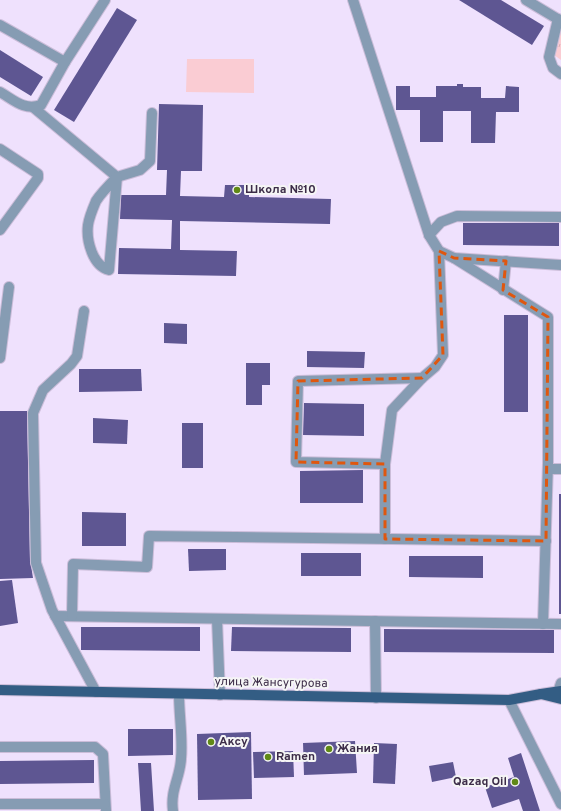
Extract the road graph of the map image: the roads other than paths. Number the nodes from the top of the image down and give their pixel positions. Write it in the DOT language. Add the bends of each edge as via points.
graph roads {
  1 [pos="105,0"];
  2 [pos="353,0"];
  3 [pos="526,0"];
  4 [pos="560,20"];
  5 [pos="0,25"];
  6 [pos="65,62"];
  7 [pos="561,74"];
  8 [pos="0,92"];
  9 [pos="34,108"];
  10 [pos="152,113"];
  11 [pos="0,149"];
  12 [pos="117,177"];
  13 [pos="561,217"];
  14 [pos="0,230"];
  15 [pos="429,235"];
  16 [pos="439,251"];
  17 [pos="454,258"];
  18 [pos="506,261"];
  19 [pos="561,264"];
  20 [pos="9,287"];
  21 [pos="503,290"];
  22 [pos="84,311"];
  23 [pos="0,358"];
  24 [pos="422,378"];
  25 [pos="385,464"];
  26 [pos="548,469"];
  27 [pos="561,469"];
  28 [pos="385,539"];
  29 [pos="546,542"];
  30 [pos="55,616"];
  31 [pos="72,616"];
  32 [pos="217,619"];
  33 [pos="374,621"];
  34 [pos="543,624"];
  35 [pos="561,624"];
  36 [pos="0,690"];
  37 [pos="96,692"];
  38 [pos="179,694"];
  39 [pos="560,694"];
  40 [pos="220,695"];
  41 [pos="376,698"];
  42 [pos="509,700"];
  43 [pos="0,747"];
  44 [pos="0,804"];
  45 [pos="561,804"];
  46 [pos="14,807"];
  47 [pos="58,808"];
  48 [pos="106,808"];
  49 [pos="173,811"];
  1 -- 6 [label="street"];
  2 -- 15 [label="street"];
  3 -- 4 [label="street"];
  4 -- 7 [label="street" via="549,57 553,68"];
  5 -- 6 [label="street"];
  6 -- 9 [label="street" via="41,105"];
  8 -- 9 [label="street" via="24,107"];
  9 -- 12 [label="street"];
  10 -- 12 [label="street" via="150,161 140,170"];
  11 -- 14 [label="street" via="38,174 38,178"];
  12 -- 12 [label="street" via="110,262 109,270 101,268 96,262 90,246 88,226 97,200"];
  13 -- 15 [label="street" via="457,216 441,222"];
  15 -- 16 [label="street"];
  16 -- 17 [label="street"];
  16 -- 24 [label="street" via="443,355 435,367"];
  17 -- 18 [label="street"];
  17 -- 21 [label="street"];
  18 -- 19 [label="street"];
  18 -- 21 [label="street"];
  20 -- 23 [label="street"];
  21 -- 26 [label="street" via="548,317"];
  22 -- 30 [label="street" via="77,356 43,390 33,413 36,563"];
  24 -- 25 [label="street" via="392,410"];
  24 -- 25 [label="street" via="298,381 296,462"];
  25 -- 28 [label="street"];
  26 -- 27 [label="street"];
  26 -- 29 [label="street"];
  28 -- 29 [label="street"];
  28 -- 31 [label="street" via="149,536 148,567 73,564"];
  29 -- 34 [label="street"];
  30 -- 31 [label="street"];
  30 -- 37 [label="street"];
  31 -- 32 [label="street"];
  32 -- 33 [label="street"];
  32 -- 40 [label="street"];
  33 -- 34 [label="street"];
  33 -- 41 [label="street"];
  34 -- 35 [label="street"];
  36 -- 37 [label="main road, улица Жансугурова"];
  37 -- 38 [label="main road, улица Жансугурова"];
  38 -- 40 [label="main road, улица Жансугурова"];
  38 -- 49 [label="street" via="181,760 174,783"];
  39 -- 42 [label="main road, улица Жансугурова" via="541,694"];
  40 -- 41 [label="main road, улица Жансугурова"];
  41 -- 42 [label="main road, улица Жансугурова"];
  42 -- 45 [label="street"];
  43 -- 48 [label="street" via="95,747 103,754"];
  44 -- 46 [label="street"];
  46 -- 47 [label="street"];
  47 -- 48 [label="street"];
}
